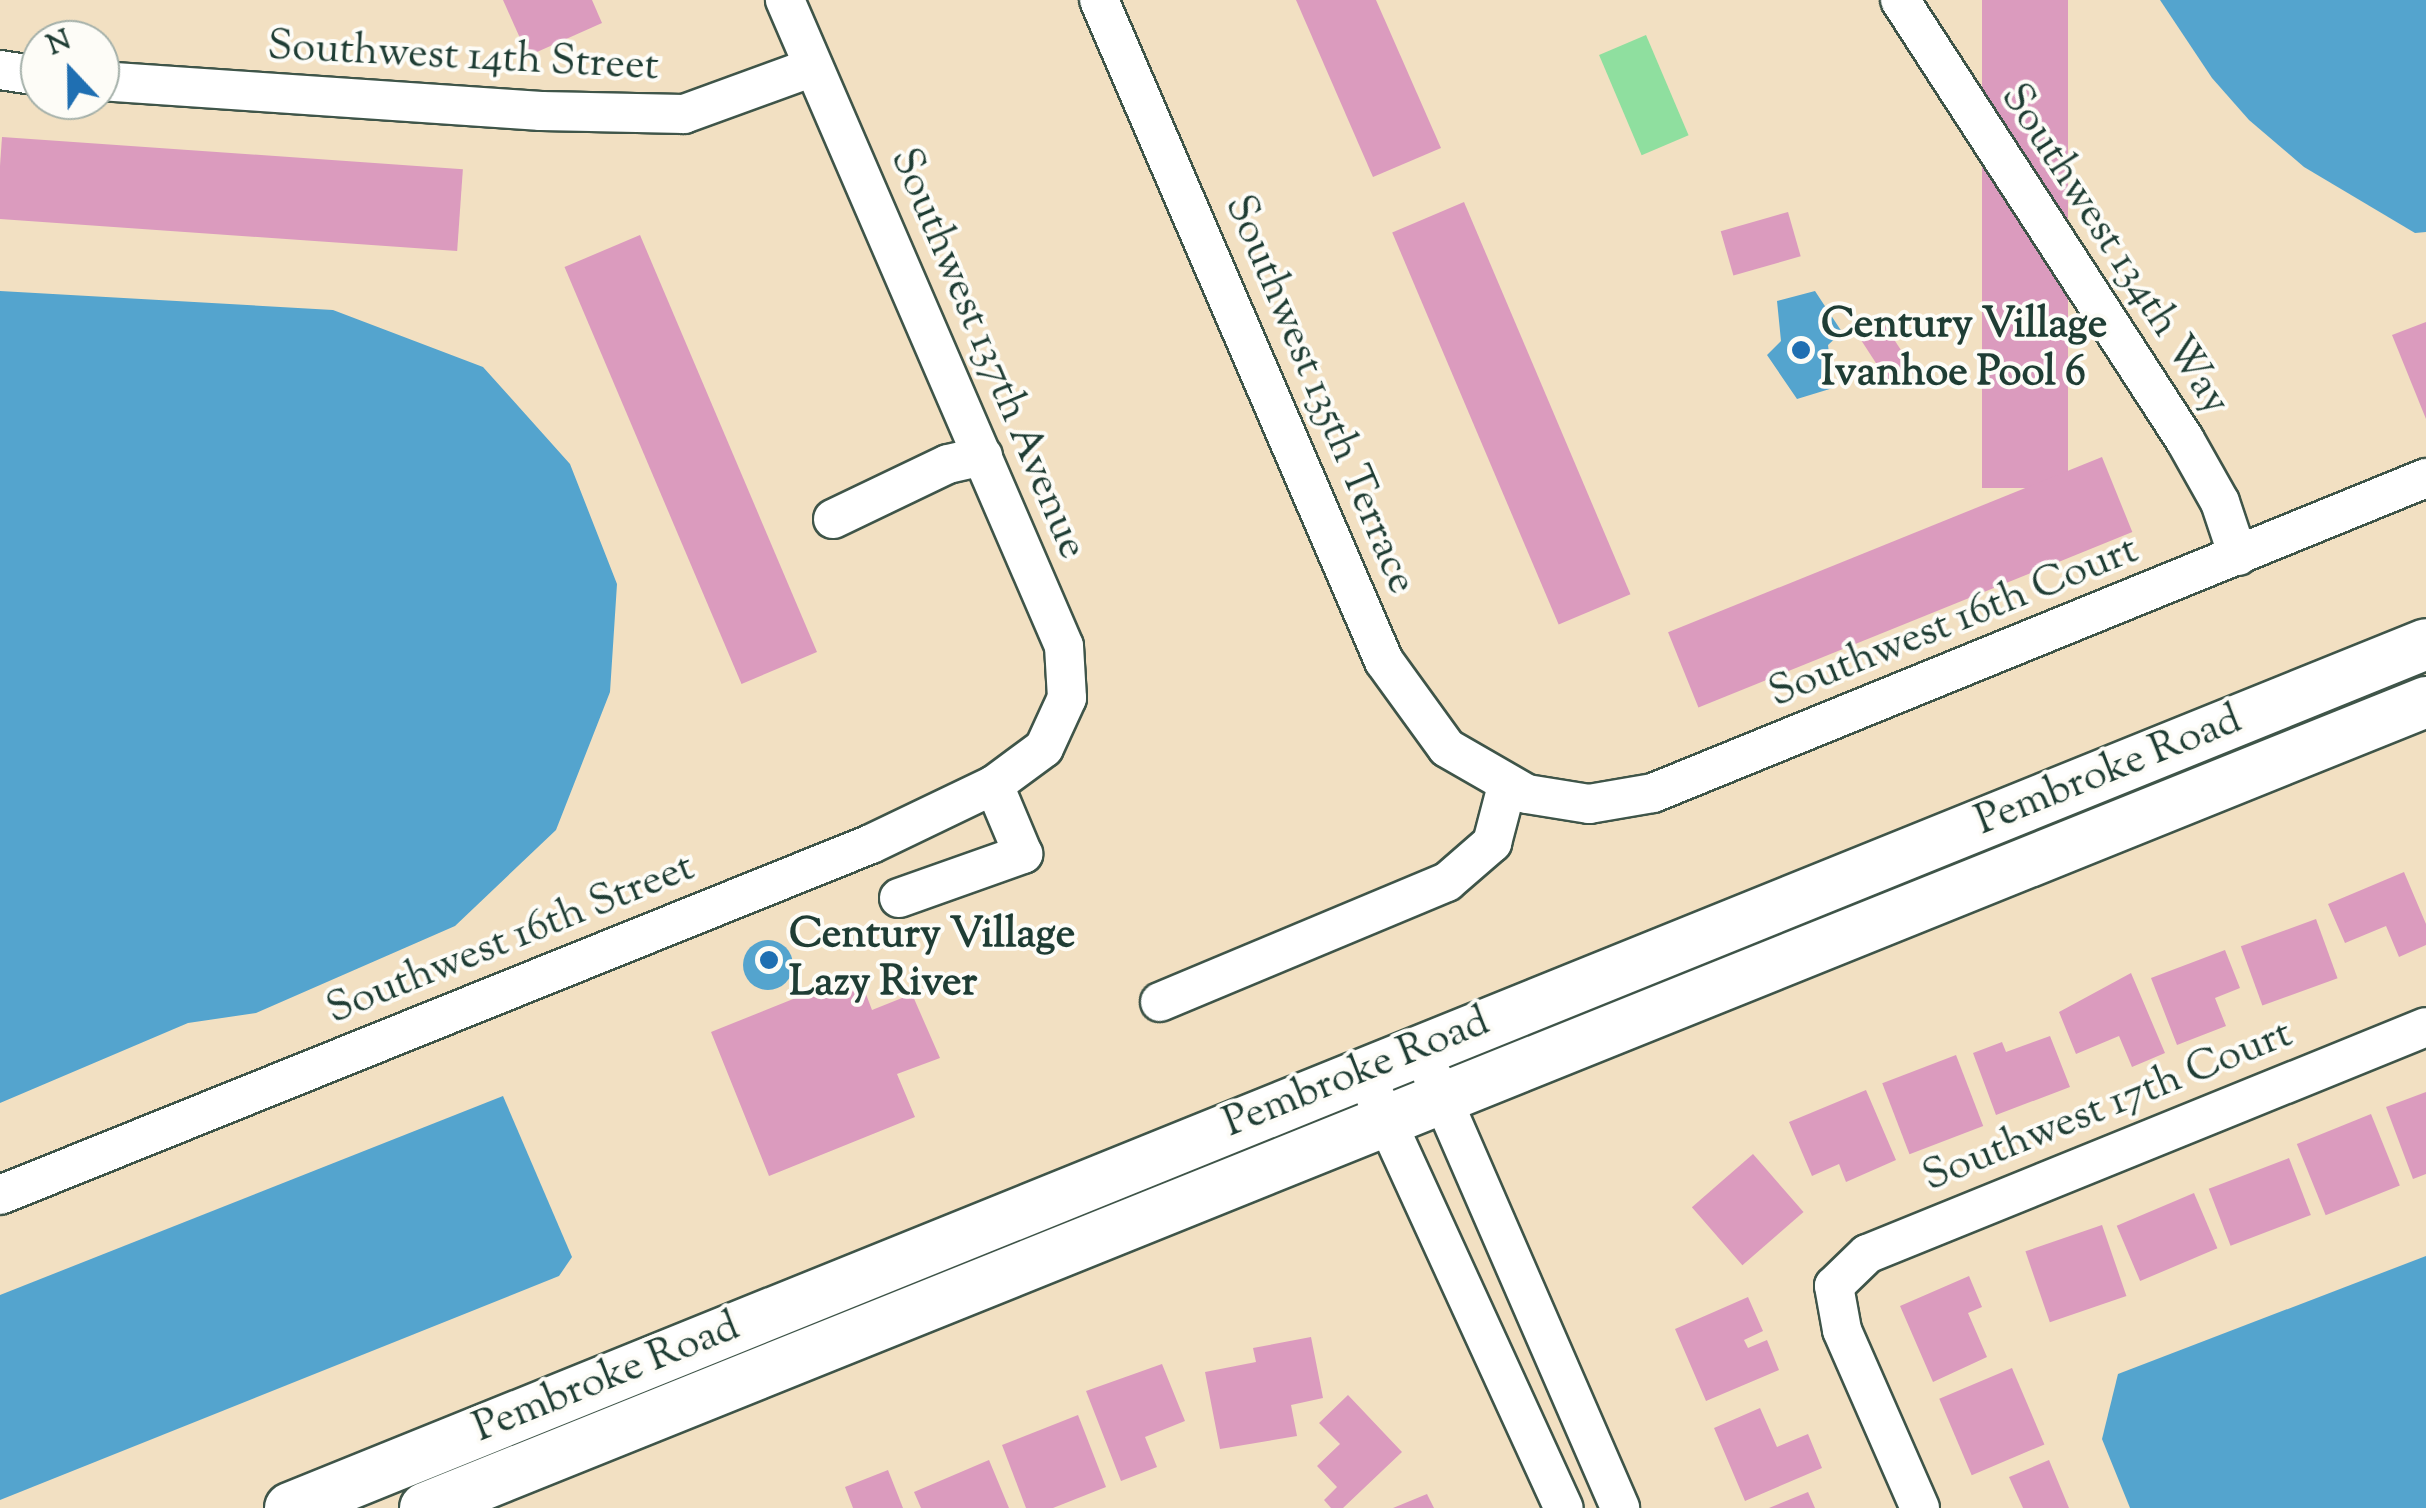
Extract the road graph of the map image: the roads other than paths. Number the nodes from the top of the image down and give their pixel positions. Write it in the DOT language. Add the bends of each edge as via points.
graph roads {
  1 [pos="786,0"];
  2 [pos="1099,0"];
  3 [pos="1900,0"];
  4 [pos="813,67"];
  5 [pos="120,82"];
  6 [pos="983,456"];
  7 [pos="2426,478"];
  8 [pos="833,519"];
  9 [pos="2238,556"];
  10 [pos="2426,644"];
  11 [pos="2426,702"];
  12 [pos="1044,748"];
  13 [pos="994,785"];
  14 [pos="1507,786"];
  15 [pos="899,898"];
  16 [pos="1160,1002"];
  17 [pos="2426,1026"];
  18 [pos="1420,1049"];
  19 [pos="1364,1071"];
  20 [pos="1444,1100"];
  21 [pos="1386,1124"];
  22 [pos="0,1195"];
  23 [pos="290,1508"];
  24 [pos="425,1508"];
  25 [pos="1564,1508"];
  26 [pos="1620,1508"];
  27 [pos="1920,1508"];
  1 -- 4 [label="street, Southwest 137th Avenue"];
  2 -- 14 [label="street, Southwest 135th Terrace" via="1384,661 1446,748"];
  3 -- 9 [label="street, Southwest 134th Way" via="2185,440 2220,502"];
  4 -- 5 [label="street, Southwest 14th Street" via="684,114 541,112"];
  4 -- 6 [label="street, Southwest 137th Avenue"];
  6 -- 8 [label="street" via="948,464"];
  6 -- 12 [label="street, Southwest 137th Avenue" via="1064,646 1066,698"];
  7 -- 9 [label="street, Southwest 16th Court"];
  9 -- 14 [label="street, Southwest 16th Court" via="1653,793 1589,804"];
  10 -- 18 [label="main road, Pembroke Road"];
  11 -- 20 [label="main road, Pembroke Road"];
  12 -- 13 [label="street, Southwest 16th Street"];
  13 -- 15 [label="street" via="1023,854"];
  13 -- 22 [label="street, Southwest 16th Street" via="871,844"];
  14 -- 16 [label="street" via="1492,842 1447,882"];
  17 -- 27 [label="street, Southwest 17th Court" via="1867,1254 1834,1286 1842,1330"];
  18 -- 19 [label="main road, Pembroke Road"];
  18 -- 20 [label="street"];
  19 -- 21 [label="street"];
  19 -- 23 [label="main road, Pembroke Road"];
  20 -- 21 [label="main road, Pembroke Road"];
  20 -- 26 [label="street"];
  21 -- 24 [label="main road, Pembroke Road"];
  21 -- 25 [label="street"];
}
